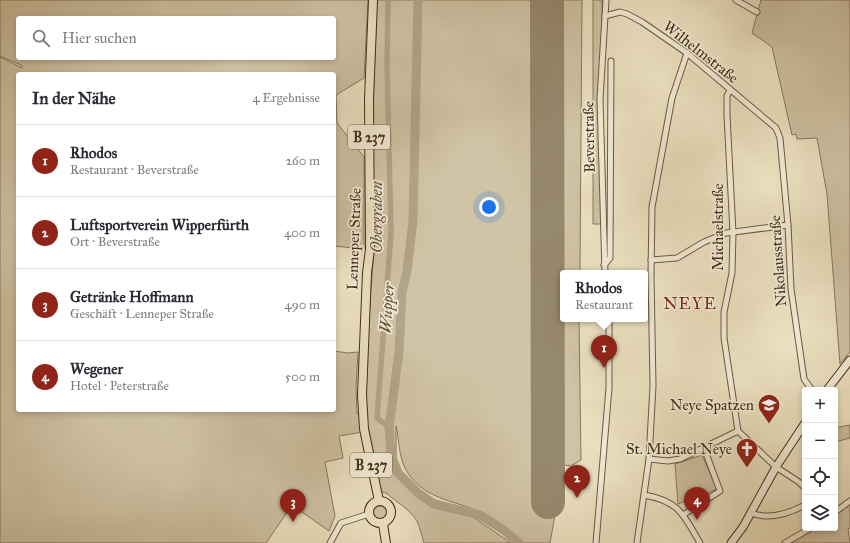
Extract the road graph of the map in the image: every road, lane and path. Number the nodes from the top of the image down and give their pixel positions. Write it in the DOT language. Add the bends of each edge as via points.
graph roads {
  1 [pos="373,0"];
  2 [pos="606,0"];
  3 [pos="736,0"];
  4 [pos="757,12"];
  5 [pos="605,16"];
  6 [pos="687,53"];
  7 [pos="611,61"];
  8 [pos="730,90"];
  9 [pos="776,128"];
  10 [pos="788,225"];
  11 [pos="733,233"];
  12 [pos="651,260"];
  13 [pos="604,265"];
  14 [pos="605,270"];
  15 [pos="608,322"];
  16 [pos="850,360"];
  17 [pos="810,387"];
  18 [pos="829,387"];
  19 [pos="802,428"];
  20 [pos="738,431"];
  21 [pos="704,448"];
  22 [pos="649,459"];
  23 [pos="776,467"];
  24 [pos="802,484"];
  25 [pos="644,495"];
  26 [pos="379,501"];
  27 [pos="850,501"];
  28 [pos="802,506"];
  29 [pos="838,510"];
  30 [pos="750,513"];
  31 [pos="369,514"];
  32 [pos="683,515"];
  33 [pos="383,524"];
  34 [pos="806,531"];
  35 [pos="330,543"];
  36 [pos="386,543"];
  37 [pos="596,543"];
  38 [pos="637,543"];
  39 [pos="700,543"];
  40 [pos="731,543"];
  41 [pos="785,543"];
  1 -- 26 [label="main road, Lenneper Straße / B 237" via="369,100 370,250 362,394 364,429"];
  2 -- 5 [label="street, Beverstraße"];
  3 -- 4 [label="street"];
  5 -- 6 [label="street, Wilhelmstraße" via="620,12 627,14"];
  5 -- 13 [label="street, Beverstraße" via="600,99"];
  6 -- 8 [label="street, Wilhelmstraße"];
  6 -- 12 [label="street" via="672,98 652,207"];
  7 -- 13 [label="street" via="610,258"];
  8 -- 9 [label="street, Wilhelmstraße"];
  8 -- 11 [label="street, Michaelstraße" via="727,96 727,115"];
  9 -- 10 [label="street, Nikolausstraße" via="780,138"];
  10 -- 11 [label="street"];
  10 -- 17 [label="street, Nikolausstraße" via="796,332 804,379"];
  11 -- 12 [label="street" via="714,236 677,258"];
  11 -- 20 [label="street, Michaelstraße" via="732,273 724,312 724,338"];
  12 -- 22 [label="street" via="653,386"];
  13 -- 14 [label="street, Beverstraße"];
  15 -- 37 [label="street" via="609,388"];
  16 -- 18 [label="street"];
  19 -- 23 [label="street"];
  20 -- 21 [label="street"];
  20 -- 23 [label="street"];
  21 -- 22 [label="street" via="680,459"];
  21 -- 32 [label="street" via="720,491"];
  22 -- 25 [label="street"];
  23 -- 24 [label="street"];
  23 -- 30 [label="street"];
  25 -- 32 [label="street" via="673,504"];
  25 -- 38 [label="street"];
  26 -- 31 [label="main road" via="372,505"];
  26 -- 33 [label="main road" via="387,503 392,510 389,520"];
  27 -- 29 [label="street"];
  28 -- 30 [label="street" via="773,517"];
  30 -- 40 [label="street"];
  31 -- 33 [label="main road" via="373,521"];
  31 -- 35 [label="street" via="341,523"];
  32 -- 39 [label="street"];
  33 -- 36 [label="main road"];
  34 -- 41 [label="street"];
}
